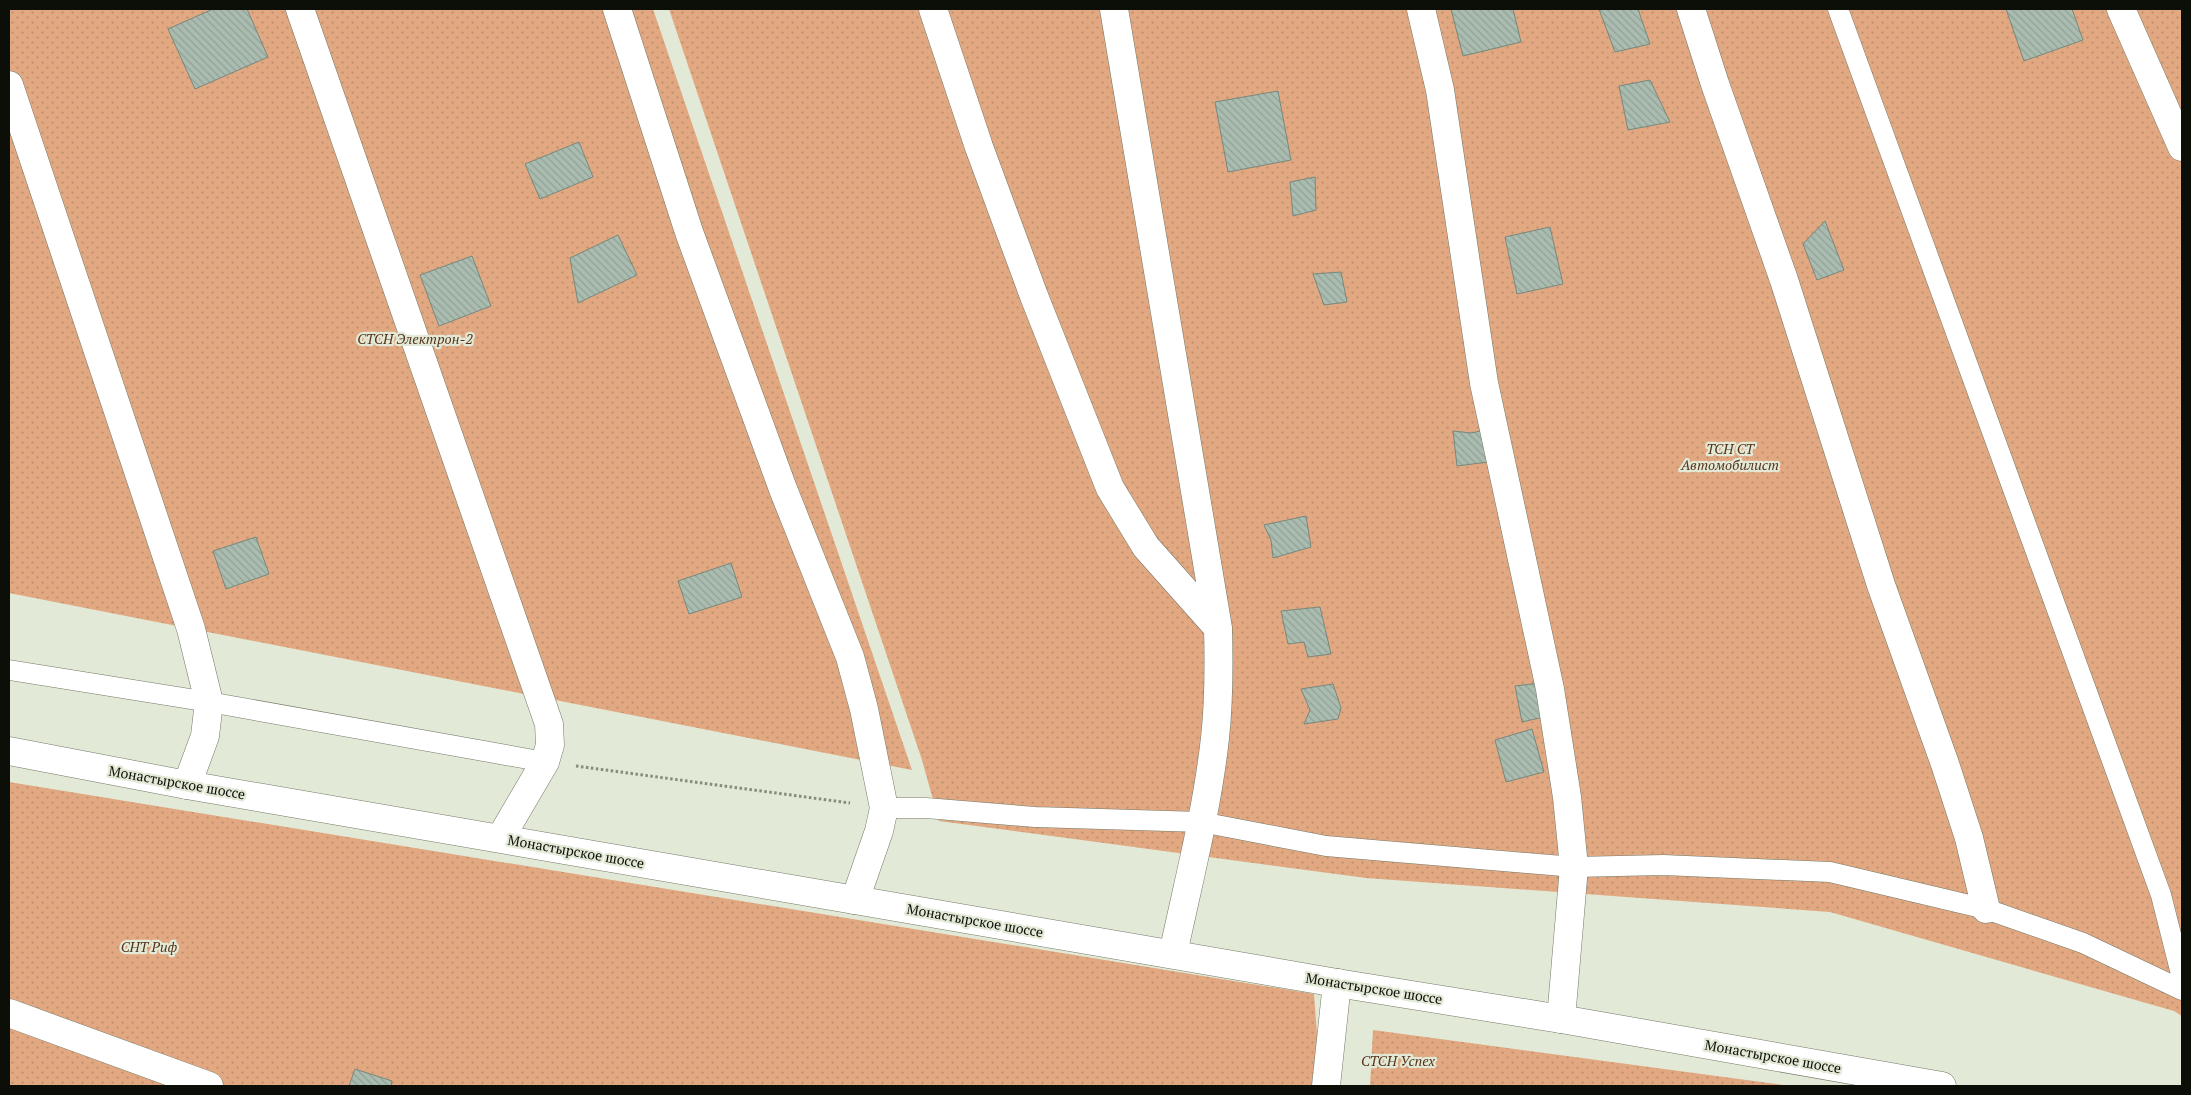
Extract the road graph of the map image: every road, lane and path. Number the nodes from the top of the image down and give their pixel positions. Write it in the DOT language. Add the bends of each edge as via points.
graph roads {
  1 [pos="300,9"];
  2 [pos="617,9"];
  3 [pos="932,9"];
  4 [pos="1114,9"];
  5 [pos="1421,9"];
  6 [pos="1691,9"];
  7 [pos="1838,9"];
  8 [pos="2121,9"];
  9 [pos="9,85"];
  10 [pos="2182,148"];
  11 [pos="1218,628"];
  12 [pos="9,670"];
  13 [pos="209,702"];
  14 [pos="9,751"];
  15 [pos="545,762"];
  16 [pos="187,785"];
  17 [pos="884,808"];
  18 [pos="1201,822"];
  19 [pos="501,837"];
  20 [pos="1574,868"];
  21 [pos="855,900"];
  22 [pos="1986,909"];
  23 [pos="1173,954"];
  24 [pos="2182,978"];
  25 [pos="1337,983"];
  26 [pos="2182,990"];
  27 [pos="9,1013"];
  28 [pos="1561,1018"];
  29 [pos="208,1086"];
  30 [pos="1326,1086"];
  31 [pos="1940,1086"];
  1 -- 15 [label="street" via="549,724 550,745"];
  2 -- 17 [label="street" via="689,232 783,489 850,657"];
  3 -- 11 [label="street" via="978,147 1110,488 1146,547"];
  4 -- 11 [label="street"];
  5 -- 20 [label="street" via="1440,90 1484,383 1550,688"];
  6 -- 22 [label="street" via="1784,280 1881,585 1969,838"];
  7 -- 24 [label="lane" via="2161,894"];
  8 -- 10 [label="street"];
  9 -- 13 [label="street" via="192,629"];
  11 -- 18 [label="street" via="1215,739"];
  12 -- 13 [label="lane"];
  13 -- 15 [label="lane"];
  13 -- 16 [label="street" via="205,736"];
  14 -- 16 [label="street, Монастырское шоссе"];
  15 -- 17 [label="path"];
  15 -- 19 [label="street"];
  16 -- 19 [label="street, Монастырское шоссе"];
  17 -- 18 [label="lane"];
  17 -- 21 [label="street"];
  18 -- 20 [label="lane" via="1326,846"];
  18 -- 23 [label="street"];
  19 -- 21 [label="street, Монастырское шоссе"];
  20 -- 22 [label="lane" via="1663,865 1830,872"];
  20 -- 28 [label="street"];
  21 -- 23 [label="street, Монастырское шоссе"];
  22 -- 26 [label="lane" via="2083,943"];
  23 -- 25 [label="street, Монастырское шоссе"];
  25 -- 28 [label="street, Монастырское шоссе"];
  25 -- 30 [label="street"];
  27 -- 29 [label="street"];
  28 -- 31 [label="street, Монастырское шоссе"];
}
